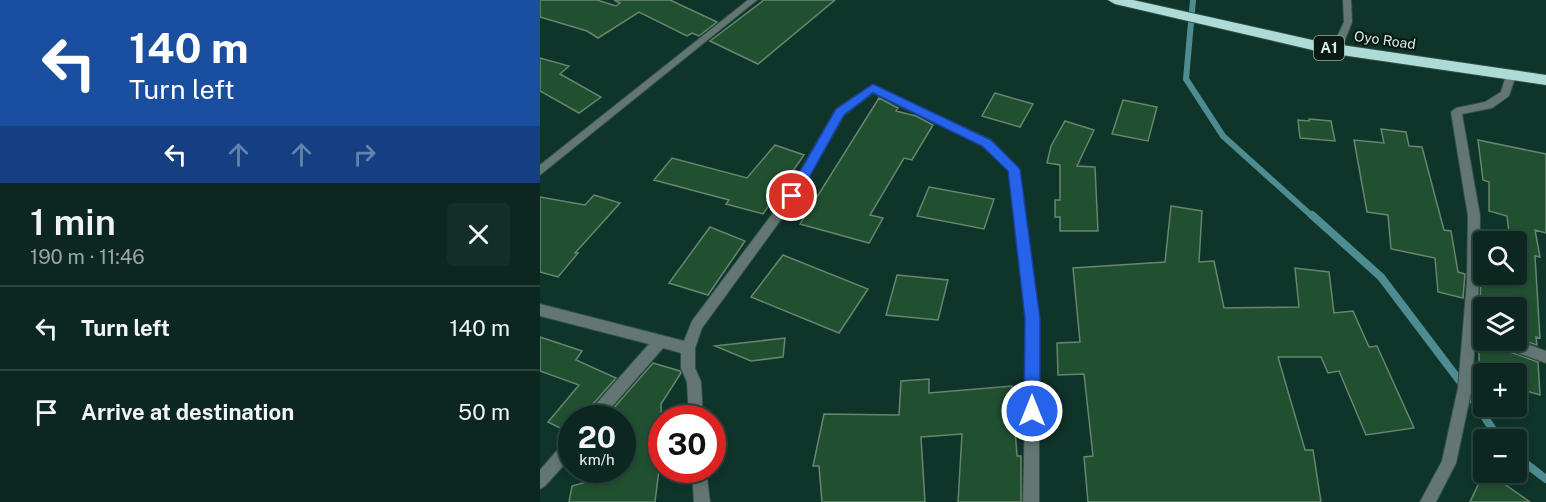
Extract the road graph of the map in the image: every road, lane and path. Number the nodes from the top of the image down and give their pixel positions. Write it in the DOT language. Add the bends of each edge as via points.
graph roads {
  1 [pos="753,0"];
  2 [pos="1115,0"];
  3 [pos="1347,0"];
  4 [pos="1336,50"];
  5 [pos="1511,75"];
  6 [pos="1546,80"];
  7 [pos="540,171"];
  8 [pos="540,310"];
  9 [pos="1469,330"];
  10 [pos="1473,331"];
  11 [pos="660,341"];
  12 [pos="688,348"];
  13 [pos="1527,350"];
  14 [pos="1546,357"];
  15 [pos="604,405"];
  16 [pos="695,405"];
  17 [pos="558,460"];
  18 [pos="540,481"];
  19 [pos="700,483"];
  20 [pos="702,502"];
  21 [pos="1031,502"];
  22 [pos="1428,502"];
  1 -- 7 [label="street"];
  2 -- 4 [label="highway, Oyo Road / A1"];
  3 -- 4 [label="street" via="1348,22"];
  4 -- 5 [label="highway, Oyo Road / A1"];
  5 -- 6 [label="highway, Oyo Road / A1"];
  5 -- 9 [label="street" via="1505,94 1488,105 1456,112 1474,216"];
  8 -- 11 [label="street"];
  9 -- 10 [label="street"];
  9 -- 22 [label="street" via="1465,388 1449,463"];
  11 -- 12 [label="street"];
  11 -- 15 [label="street"];
  12 -- 16 [label="street"];
  12 -- 21 [label="street" via="697,325 792,196 840,112 873,88 987,143 1014,169 1033,319"];
  13 -- 14 [label="street"];
  17 -- 18 [label="street"];
  19 -- 20 [label="street"];
}
